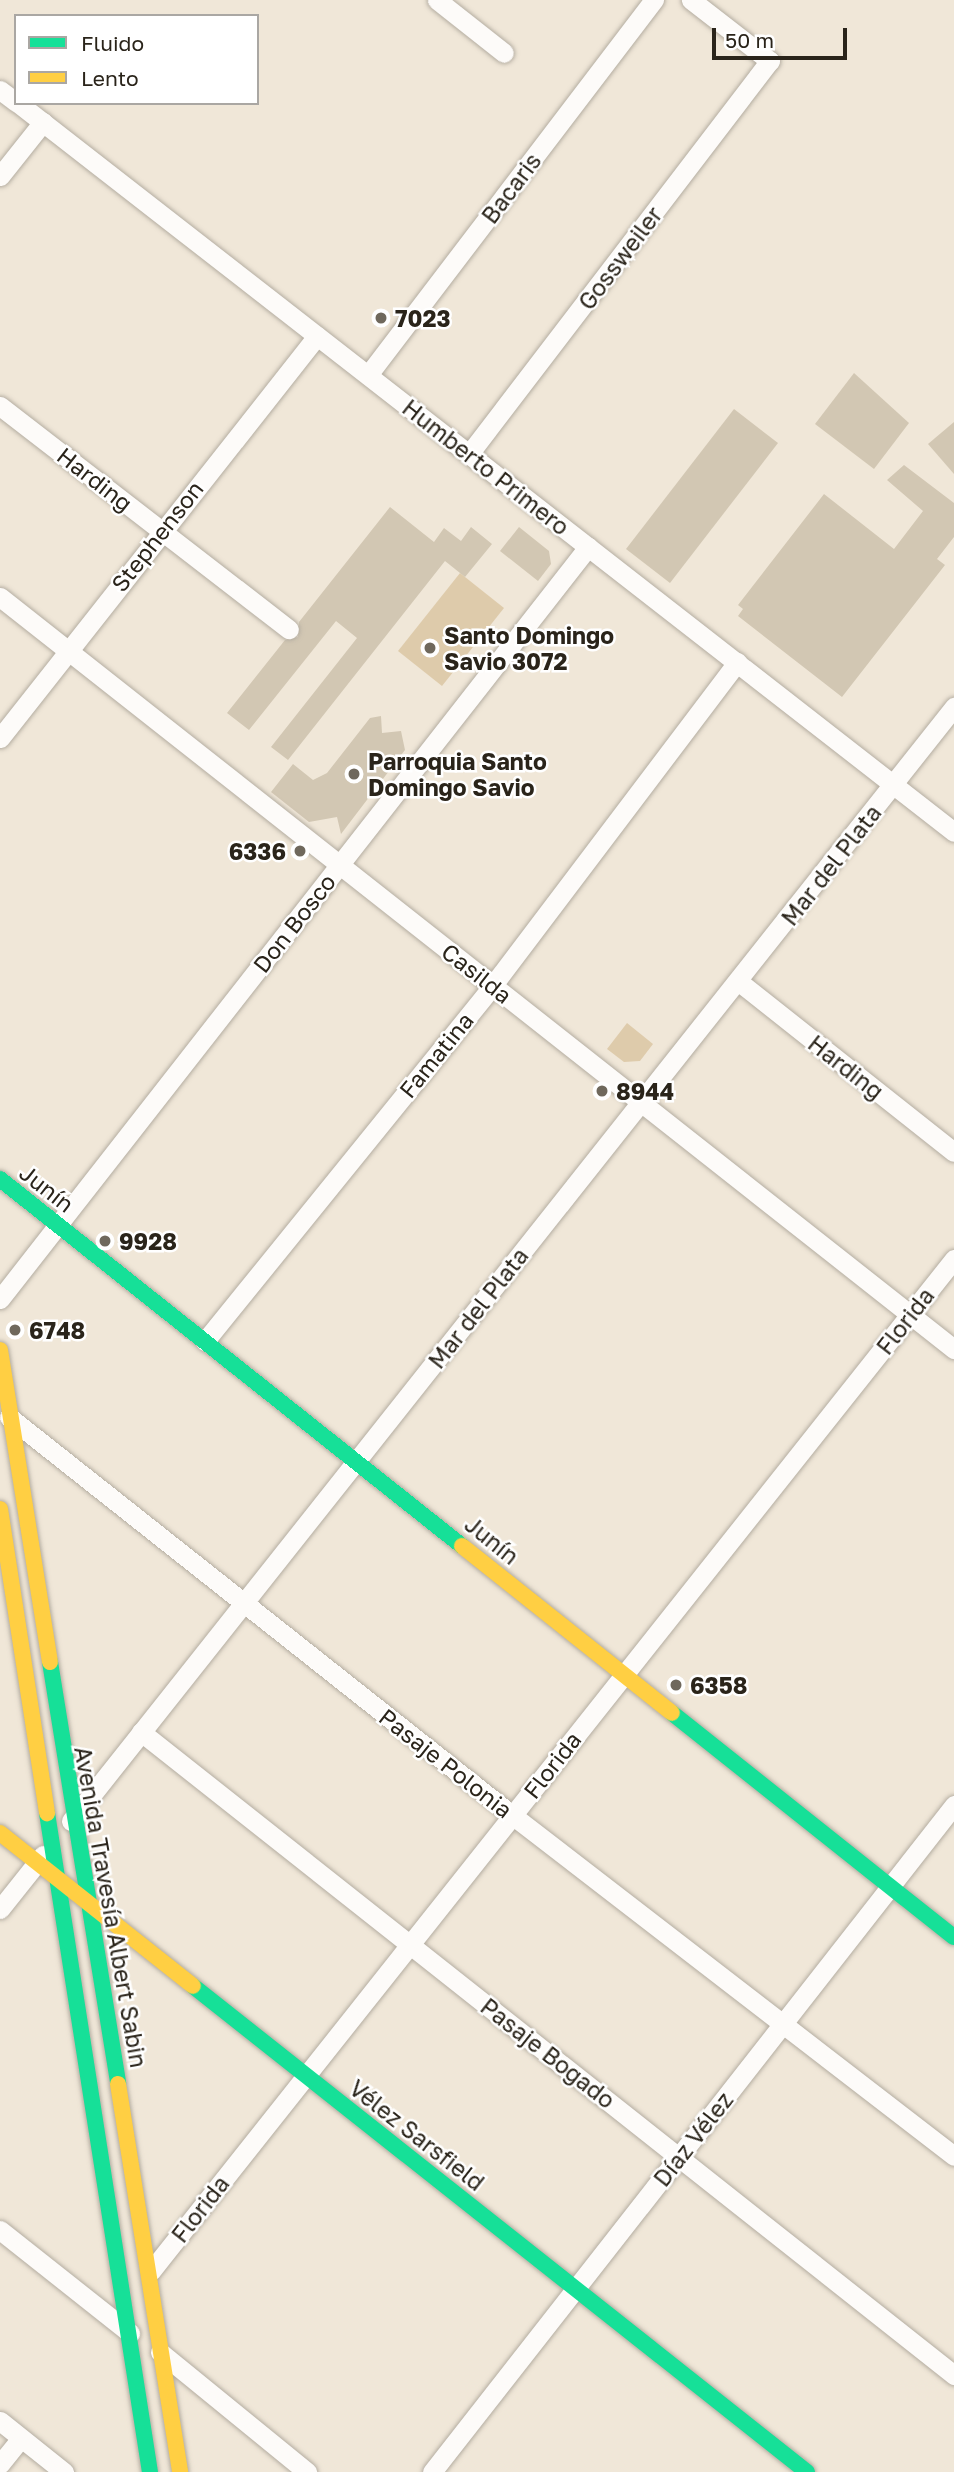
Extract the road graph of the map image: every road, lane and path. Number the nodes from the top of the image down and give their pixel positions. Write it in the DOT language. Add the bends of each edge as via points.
graph roads {
  1 [pos="437,0"];
  2 [pos="654,0"];
  3 [pos="691,0"];
  4 [pos="504,53"];
  5 [pos="21,105"];
  6 [pos="43,122"];
  7 [pos="0,176"];
  8 [pos="317,336"];
  9 [pos="368,375"];
  10 [pos="0,406"];
  11 [pos="469,454"];
  12 [pos="162,530"];
  13 [pos="588,547"];
  14 [pos="0,597"];
  15 [pos="289,629"];
  16 [pos="68,651"];
  17 [pos="737,663"];
  18 [pos="954,707"];
  19 [pos="0,738"];
  20 [pos="894,785"];
  21 [pos="954,832"];
  22 [pos="340,864"];
  23 [pos="738,981"];
  24 [pos="493,985"];
  25 [pos="642,1102"];
  26 [pos="954,1152"];
  27 [pos="0,1180"];
  28 [pos="58,1225"];
  29 [pos="954,1259"];
  30 [pos="0,1298"];
  31 [pos="910,1314"];
  32 [pos="205,1340"];
  33 [pos="954,1349"];
  34 [pos="0,1350"];
  35 [pos="8,1416"];
  36 [pos="357,1461"];
  37 [pos="0,1509"];
  38 [pos="244,1602"];
  39 [pos="623,1676"];
  40 [pos="141,1732"];
  41 [pos="954,1805"];
  42 [pos="512,1815"];
  43 [pos="72,1818"];
  44 [pos="0,1833"];
  45 [pos="52,1844"];
  46 [pos="37,1863"];
  47 [pos="59,1880"];
  48 [pos="890,1887"];
  49 [pos="87,1902"];
  50 [pos="0,1909"];
  51 [pos="954,1937"];
  52 [pos="409,1945"];
  53 [pos="784,2022"];
  54 [pos="305,2076"];
  55 [pos="680,2156"];
  56 [pos="954,2156"];
  57 [pos="0,2230"];
  58 [pos="150,2271"];
  59 [pos="576,2288"];
  60 [pos="130,2333"];
  61 [pos="160,2352"];
  62 [pos="954,2375"];
  63 [pos="0,2421"];
  64 [pos="21,2438"];
  65 [pos="0,2464"];
  66 [pos="64,2472"];
  67 [pos="150,2472"];
  68 [pos="180,2472"];
  69 [pos="307,2472"];
  70 [pos="432,2472"];
  71 [pos="807,2472"];
  1 -- 4 [label="street"];
  2 -- 9 [label="street, Bacaris"];
  3 -- 11 [label="street, Gossweiler" via="770,61"];
  5 -- 6 [label="street, Humberto Primero"];
  6 -- 7 [label="street"];
  6 -- 8 [label="street, Humberto Primero"];
  8 -- 9 [label="street, Humberto Primero"];
  8 -- 12 [label="street, Stephenson"];
  9 -- 11 [label="street, Humberto Primero"];
  10 -- 12 [label="street, Harding"];
  11 -- 13 [label="street, Humberto Primero"];
  12 -- 15 [label="street, Harding"];
  12 -- 16 [label="street, Stephenson"];
  13 -- 17 [label="street, Humberto Primero"];
  13 -- 22 [label="street, Don Bosco"];
  14 -- 16 [label="street, Casilda"];
  16 -- 19 [label="street, Stephenson"];
  16 -- 22 [label="street, Casilda"];
  17 -- 20 [label="street, Humberto Primero"];
  17 -- 24 [label="street, Famatina"];
  18 -- 20 [label="street, Mar del Plata"];
  20 -- 21 [label="street, Humberto Primero"];
  20 -- 23 [label="street, Mar del Plata"];
  22 -- 24 [label="street, Casilda"];
  22 -- 28 [label="street, Don Bosco"];
  23 -- 25 [label="street, Mar del Plata"];
  23 -- 26 [label="street, Harding"];
  24 -- 25 [label="street, Casilda"];
  24 -- 32 [label="street, Famatina"];
  25 -- 31 [label="street, Casilda"];
  25 -- 36 [label="street, Mar del Plata"];
  27 -- 28 [label="main road, Junín"];
  28 -- 30 [label="street, Don Bosco"];
  28 -- 32 [label="main road, Junín"];
  29 -- 31 [label="street, Florida"];
  31 -- 33 [label="street, Casilda"];
  31 -- 39 [label="street, Florida"];
  32 -- 36 [label="main road, Junín"];
  34 -- 35 [label="main road, Avenida Travesía Albert Sabin"];
  35 -- 38 [label="street, Pasaje Polonia"];
  35 -- 43 [label="main road, Avenida Travesía Albert Sabin"];
  36 -- 38 [label="street, Mar del Plata"];
  36 -- 39 [label="main road, Junín"];
  37 -- 45 [label="main road, Avenida Travesía Albert Sabin"];
  38 -- 40 [label="street, Mar del Plata"];
  38 -- 42 [label="street, Pasaje Polonia"];
  39 -- 42 [label="street, Florida"];
  39 -- 48 [label="main road, Junín"];
  40 -- 43 [label="street, Mar del Plata"];
  40 -- 52 [label="street, Pasaje Bogado"];
  41 -- 48 [label="street, Díaz Vélez"];
  42 -- 52 [label="street, Florida"];
  42 -- 53 [label="street, Pasaje Polonia"];
  43 -- 45 [label="street, Mar del Plata"];
  43 -- 49 [label="main road, Avenida Travesía Albert Sabin"];
  44 -- 46 [label="main road, Vélez Sarsfield"];
  45 -- 46 [label="street, Mar del Plata"];
  45 -- 47 [label="main road, Avenida Travesía Albert Sabin"];
  46 -- 47 [label="main road, Vélez Sarsfield"];
  46 -- 50 [label="street, Mar del Plata"];
  47 -- 49 [label="main road, Vélez Sarsfield"];
  47 -- 60 [label="main road, Avenida Travesía Albert Sabin"];
  48 -- 51 [label="main road, Junín"];
  48 -- 53 [label="street, Díaz Vélez"];
  49 -- 54 [label="main road, Vélez Sarsfield"];
  49 -- 58 [label="main road, Avenida Travesía Albert Sabin"];
  52 -- 54 [label="street, Florida"];
  52 -- 55 [label="street, Pasaje Bogado"];
  53 -- 55 [label="street, Díaz Vélez"];
  53 -- 56 [label="street, Pasaje Polonia"];
  54 -- 58 [label="street, Florida"];
  54 -- 59 [label="main road, Vélez Sarsfield"];
  55 -- 59 [label="street, Díaz Vélez"];
  55 -- 62 [label="street, Pasaje Bogado"];
  57 -- 60 [label="street"];
  58 -- 61 [label="main road, Avenida Travesía Albert Sabin"];
  59 -- 70 [label="street, Díaz Vélez"];
  59 -- 71 [label="main road, Vélez Sarsfield"];
  60 -- 67 [label="main road, Avenida Travesía Albert Sabin"];
  61 -- 68 [label="main road, Avenida Travesía Albert Sabin"];
  61 -- 69 [label="street"];
  63 -- 64 [label="street"];
  64 -- 65 [label="street"];
  64 -- 66 [label="street"];
}
